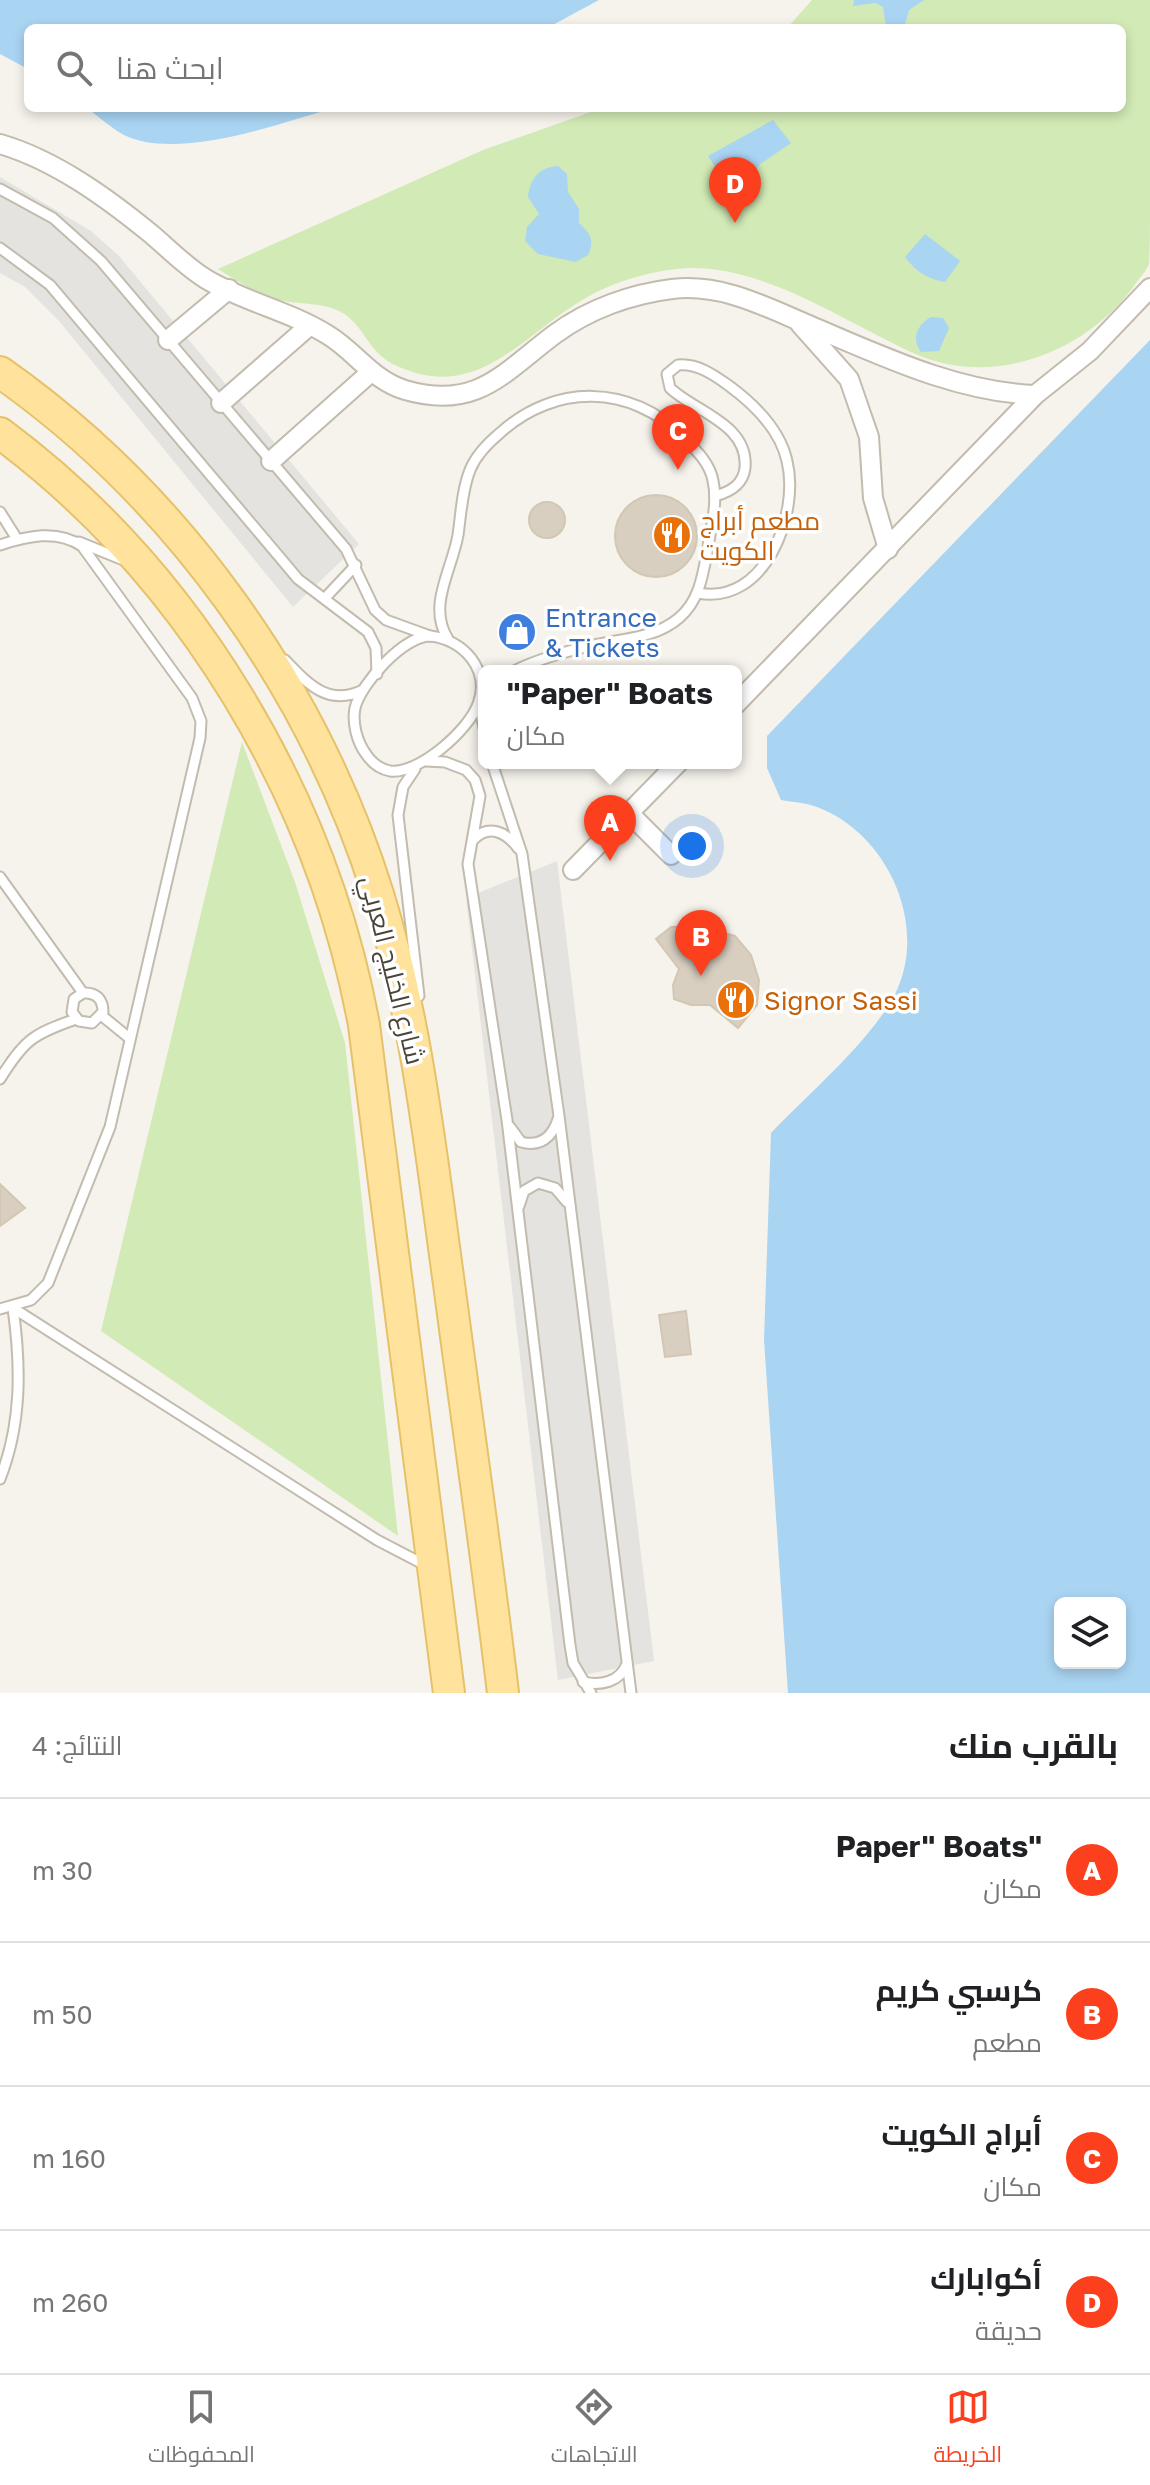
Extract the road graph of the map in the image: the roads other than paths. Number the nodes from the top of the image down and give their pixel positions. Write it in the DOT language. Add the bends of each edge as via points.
graph roads {
  1 [pos="0,144"];
  2 [pos="0,189"];
  3 [pos="0,248"];
  4 [pos="1150,288"];
  5 [pos="229,289"];
  6 [pos="797,320"];
  7 [pos="309,326"];
  8 [pos="168,340"];
  9 [pos="0,363"];
  10 [pos="0,372"];
  11 [pos="371,372"];
  12 [pos="1035,395"];
  13 [pos="36,399"];
  14 [pos="221,403"];
  15 [pos="0,433"];
  16 [pos="271,461"];
  17 [pos="715,496"];
  18 [pos="0,512"];
  19 [pos="17,539"];
  20 [pos="72,540"];
  21 [pos="0,545"];
  22 [pos="888,549"];
  23 [pos="356,565"];
  24 [pos="161,591"];
  25 [pos="698,593"];
  26 [pos="325,598"];
  27 [pos="239,611"];
  28 [pos="430,636"];
  29 [pos="448,639"];
  30 [pos="533,665"];
  31 [pos="478,673"];
  32 [pos="377,674"];
  33 [pos="363,690"];
  34 [pos="742,698"];
  35 [pos="478,702"];
  36 [pos="426,761"];
  37 [pos="416,767"];
  38 [pos="494,769"];
  39 [pos="672,769"];
  40 [pos="629,813"];
  41 [pos="469,848"];
  42 [pos="522,854"];
  43 [pos="671,855"];
  44 [pos="573,870"];
  45 [pos="0,877"];
  46 [pos="83,993"];
  47 [pos="101,1015"];
  48 [pos="76,1019"];
  49 [pos="128,1037"];
  50 [pos="0,1079"];
  51 [pos="425,1111"];
  52 [pos="559,1116"];
  53 [pos="507,1120"];
  54 [pos="434,1174"];
  55 [pos="386,1179"];
  56 [pos="570,1209"];
  57 [pos="518,1216"];
  58 [pos="13,1308"];
  59 [pos="0,1309"];
  60 [pos="0,1479"];
  61 [pos="434,1569"];
  62 [pos="494,1614"];
  63 [pos="627,1663"];
  64 [pos="583,1682"];
  65 [pos="449,1693"];
  66 [pos="503,1693"];
  67 [pos="514,1693"];
  68 [pos="591,1693"];
  69 [pos="631,1693"];
  1 -- 5 [label="street" via="109,200 206,279"];
  2 -- 8 [label="lane" via="41,209 79,239"];
  3 -- 26 [label="lane" via="50,285 291,572"];
  4 -- 12 [label="street" via="1090,351"];
  5 -- 7 [label="street"];
  5 -- 8 [label="street"];
  6 -- 11 [label="street" via="739,294 675,288 610,302 556,333 491,384 460,394 407,391 381,382"];
  6 -- 12 [label="street" via="962,384"];
  6 -- 22 [label="street" via="849,379 869,437 873,498"];
  7 -- 11 [label="street" via="346,348"];
  7 -- 14 [label="street"];
  8 -- 14 [label="lane"];
  9 -- 13 [label="lane"];
  10 -- 13 [label="main road, شارع الخليج العربي"];
  11 -- 16 [label="street"];
  12 -- 22 [label="street"];
  13 -- 27 [label="main road, شارع الخليج العربي" via="146,502"];
  14 -- 16 [label="lane"];
  15 -- 24 [label="main road, شارع الخليج العربي" via="108,526"];
  16 -- 23 [label="lane"];
  17 -- 25 [label="lane"];
  17 -- 25 [label="lane" via="739,483 745,469 743,449 719,422 670,388 667,374 678,365 704,370 745,397 775,433 789,472 784,525 765,563 730,590"];
  17 -- 29 [label="lane" via="711,473 699,453 679,432 638,405 615,396 590,395 535,408 494,438 470,470 454,557 439,599 439,620"];
  18 -- 19 [label="lane"];
  19 -- 20 [label="lane" via="48,535"];
  19 -- 21 [label="lane"];
  20 -- 24 [label="lane" via="119,557"];
  20 -- 49 [label="lane" via="90,555 177,676 201,721"];
  22 -- 34 [label="street"];
  23 -- 26 [label="lane"];
  23 -- 28 [label="lane" via="375,610 386,620"];
  24 -- 55 [label="main road, شارع الخليج العربي" via="251,716 331,894 355,980"];
  25 -- 30 [label="lane" via="686,612 658,631"];
  26 -- 32 [label="lane" via="372,638"];
  27 -- 33 [label="lane" via="315,690 340,697"];
  27 -- 51 [label="main road, شارع الخليج العربي" via="292,694 363,851 401,984"];
  28 -- 29 [label="lane"];
  28 -- 32 [label="lane" via="403,644"];
  29 -- 31 [label="lane" via="465,649"];
  32 -- 33 [label="lane"];
  33 -- 37 [label="lane" via="355,724 367,757 388,771"];
  35 -- 36 [label="lane" via="467,721"];
  36 -- 37 [label="lane"];
  36 -- 41 [label="lane" via="457,765 475,780 480,810"];
  37 -- 51 [label="lane" via="403,787 398,815 417,978"];
  38 -- 42 [label="lane"];
  39 -- 40 [label="street"];
  40 -- 43 [label="street"];
  40 -- 44 [label="street"];
  41 -- 42 [label="lane" via="478,834 495,831 508,836"];
  41 -- 53 [label="lane"];
  42 -- 52 [label="lane"];
  45 -- 46 [label="lane"];
  46 -- 47 [label="lane" via="99,998"];
  46 -- 48 [label="lane" via="72,1004"];
  47 -- 48 [label="lane" via="92,1023"];
  47 -- 49 [label="lane"];
  48 -- 50 [label="lane" via="34,1034"];
  49 -- 58 [label="lane" via="110,1127 52,1273 38,1295"];
  51 -- 54 [label="main road, شارع الخليج العربي"];
  52 -- 53 [label="lane" via="552,1133 535,1144 516,1139"];
  52 -- 56 [label="lane"];
  53 -- 57 [label="lane"];
  54 -- 55 [label="main road" via="411,1158 394,1164"];
  54 -- 62 [label="main road, شارع الخليج العربي"];
  55 -- 61 [label="main road, شارع الخليج العربي"];
  56 -- 57 [label="lane" via="555,1188 538,1183 522,1194"];
  56 -- 63 [label="lane"];
  57 -- 64 [label="lane" via="570,1645"];
  58 -- 59 [label="lane"];
  58 -- 60 [label="lane" via="17,1408"];
  58 -- 61 [label="lane" via="377,1540"];
  61 -- 65 [label="main road, شارع الخليج العربي"];
  62 -- 66 [label="main road, شارع الخليج العربي"];
  62 -- 67 [label="lane"];
  63 -- 64 [label="lane" via="610,1681"];
  63 -- 69 [label="lane"];
  64 -- 68 [label="lane"];
}
